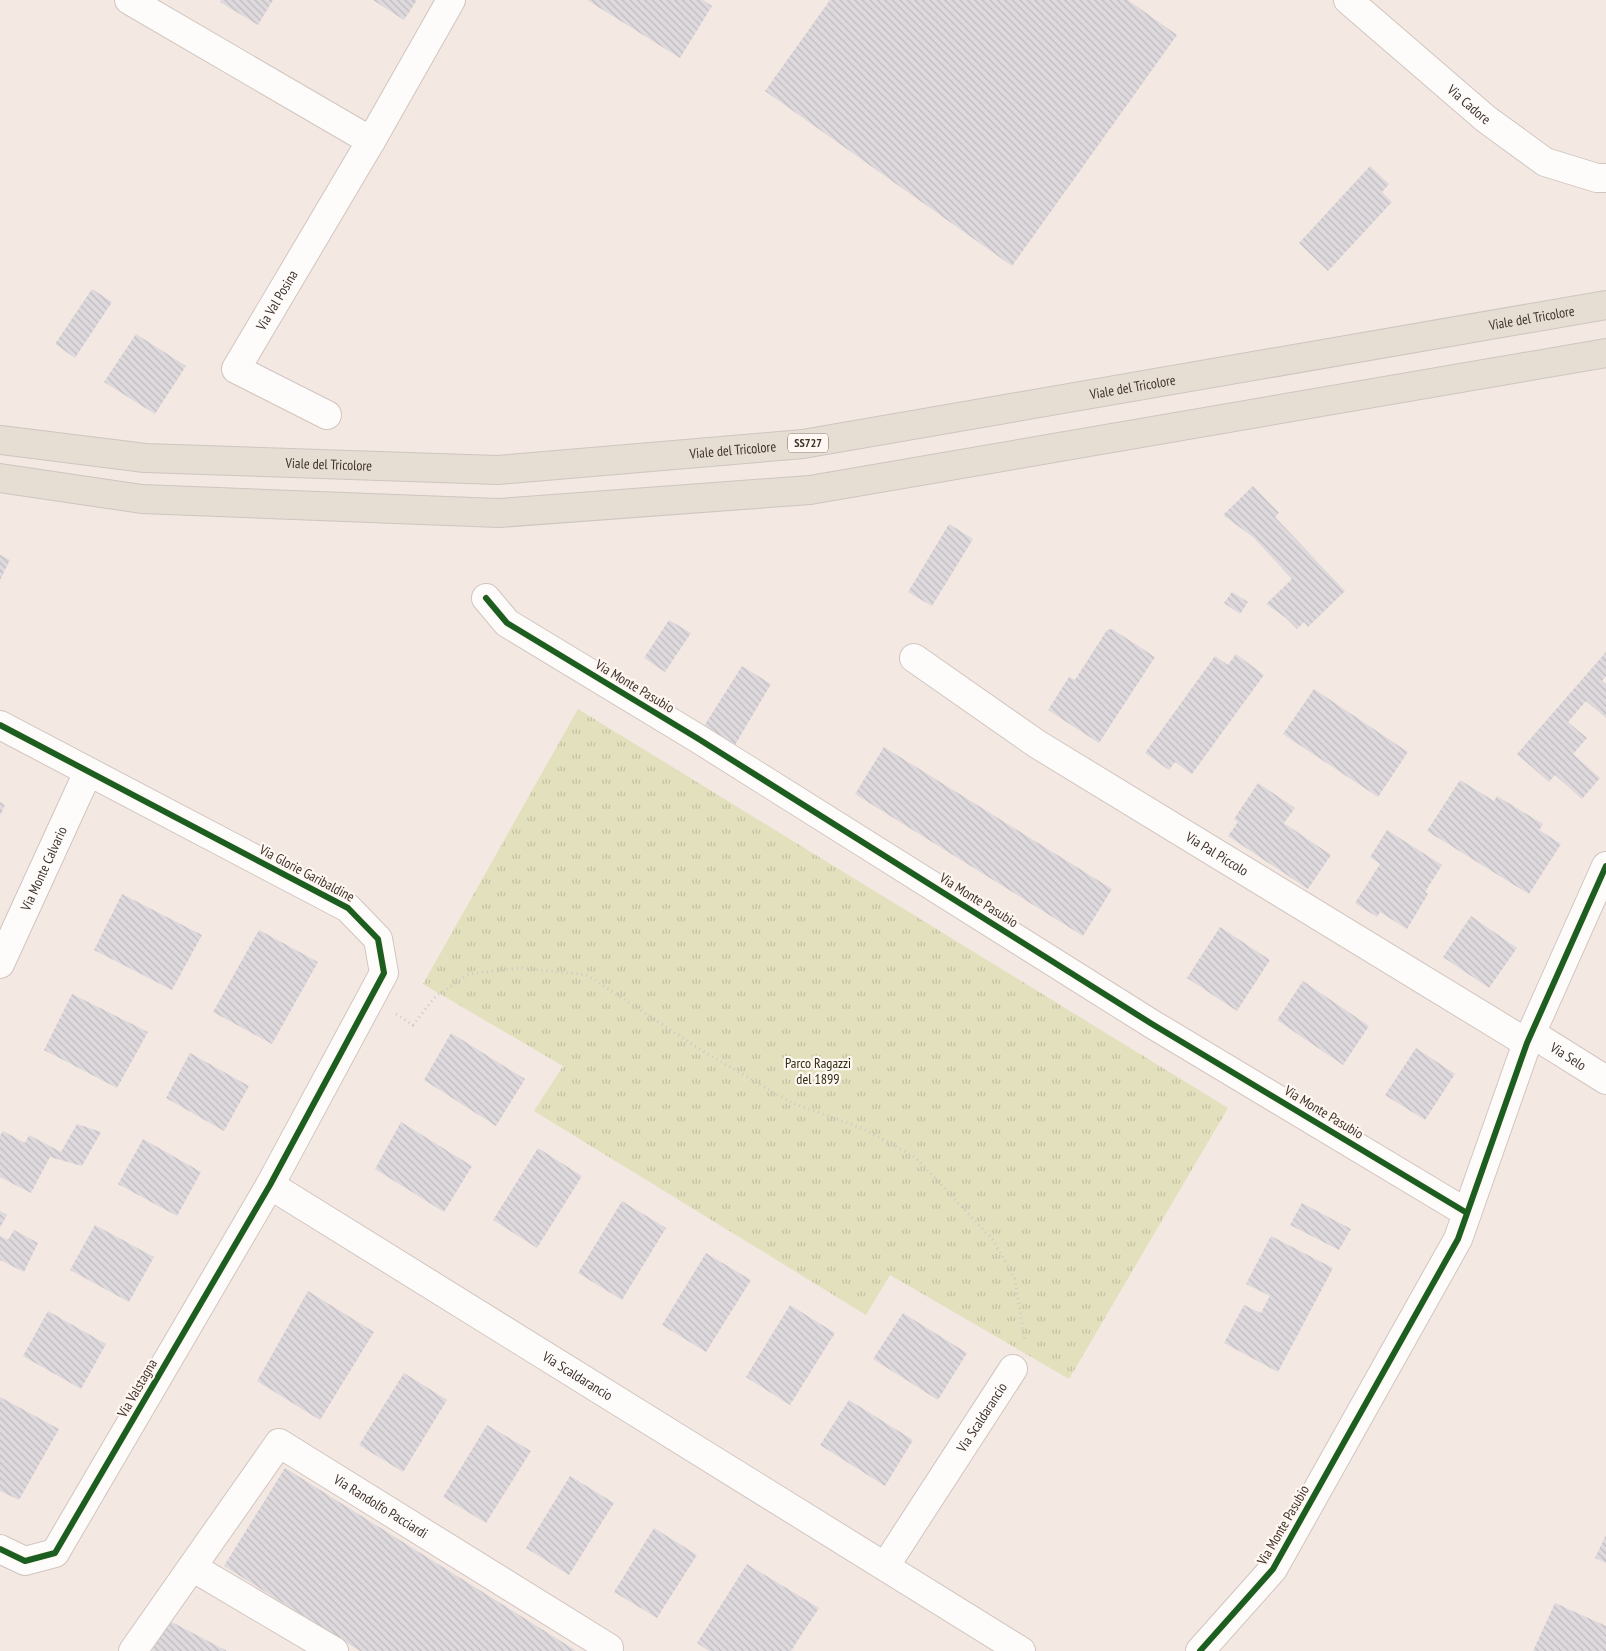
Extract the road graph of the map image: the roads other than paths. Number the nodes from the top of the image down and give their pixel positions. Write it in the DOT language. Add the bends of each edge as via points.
graph roads {
  1 [pos="129,0"];
  2 [pos="452,0"];
  3 [pos="1348,0"];
  4 [pos="371,141"];
  5 [pos="1606,178"];
  6 [pos="1606,305"];
  7 [pos="1606,353"];
  8 [pos="328,415"];
  9 [pos="0,440"];
  10 [pos="0,478"];
  11 [pos="486,598"];
  12 [pos="914,658"];
  13 [pos="0,725"];
  14 [pos="88,772"];
  15 [pos="1606,866"];
  16 [pos="0,964"];
  17 [pos="1529,1038"];
  18 [pos="1606,1080"];
  19 [pos="270,1185"];
  20 [pos="1467,1212"];
  21 [pos="1013,1369"];
  22 [pos="0,1549"];
  23 [pos="886,1565"];
  24 [pos="192,1567"];
  25 [pos="133,1651"];
  26 [pos="334,1651"];
  27 [pos="606,1651"];
  28 [pos="1021,1651"];
  29 [pos="1200,1651"];
  1 -- 4 [label="street"];
  2 -- 4 [label="street, Via Val Posina"];
  3 -- 5 [label="street, Via Cadore" via="1486,119 1545,162"];
  4 -- 8 [label="street, Via Val Posina" via="236,369"];
  6 -- 9 [label="highway, Viale del Tricolore / SS727" via="803,444 498,470 145,458"];
  7 -- 10 [label="highway" via="810,490 499,513 142,498"];
  11 -- 20 [label="street, Via Monte Pasubio" via="507,623 697,738 1152,1024"];
  12 -- 17 [label="street, Via Pal Piccolo" via="1037,744"];
  13 -- 14 [label="street, Via Glorie Garibaldine"];
  14 -- 16 [label="street, Via Monte Calvario"];
  14 -- 19 [label="street, Via Glorie Garibaldine" via="348,908 378,939 384,973"];
  15 -- 17 [label="street, Via Monte Pasubio"];
  17 -- 18 [label="street, Via Selo"];
  17 -- 20 [label="street, Via Monte Pasubio"];
  19 -- 22 [label="street, Via Valstagna" via="55,1553 25,1561"];
  19 -- 23 [label="street, Via Scaldarancio"];
  20 -- 29 [label="street, Via Monte Pasubio" via="1458,1239 1273,1569"];
  21 -- 23 [label="street, Via Scaldarancio"];
  23 -- 28 [label="street, Via Scaldarancio"];
  24 -- 25 [label="street, Via Randolfo Pacciardi"];
  24 -- 26 [label="street"];
  24 -- 27 [label="street, Via Randolfo Pacciardi" via="279,1443 609,1648"];
}
